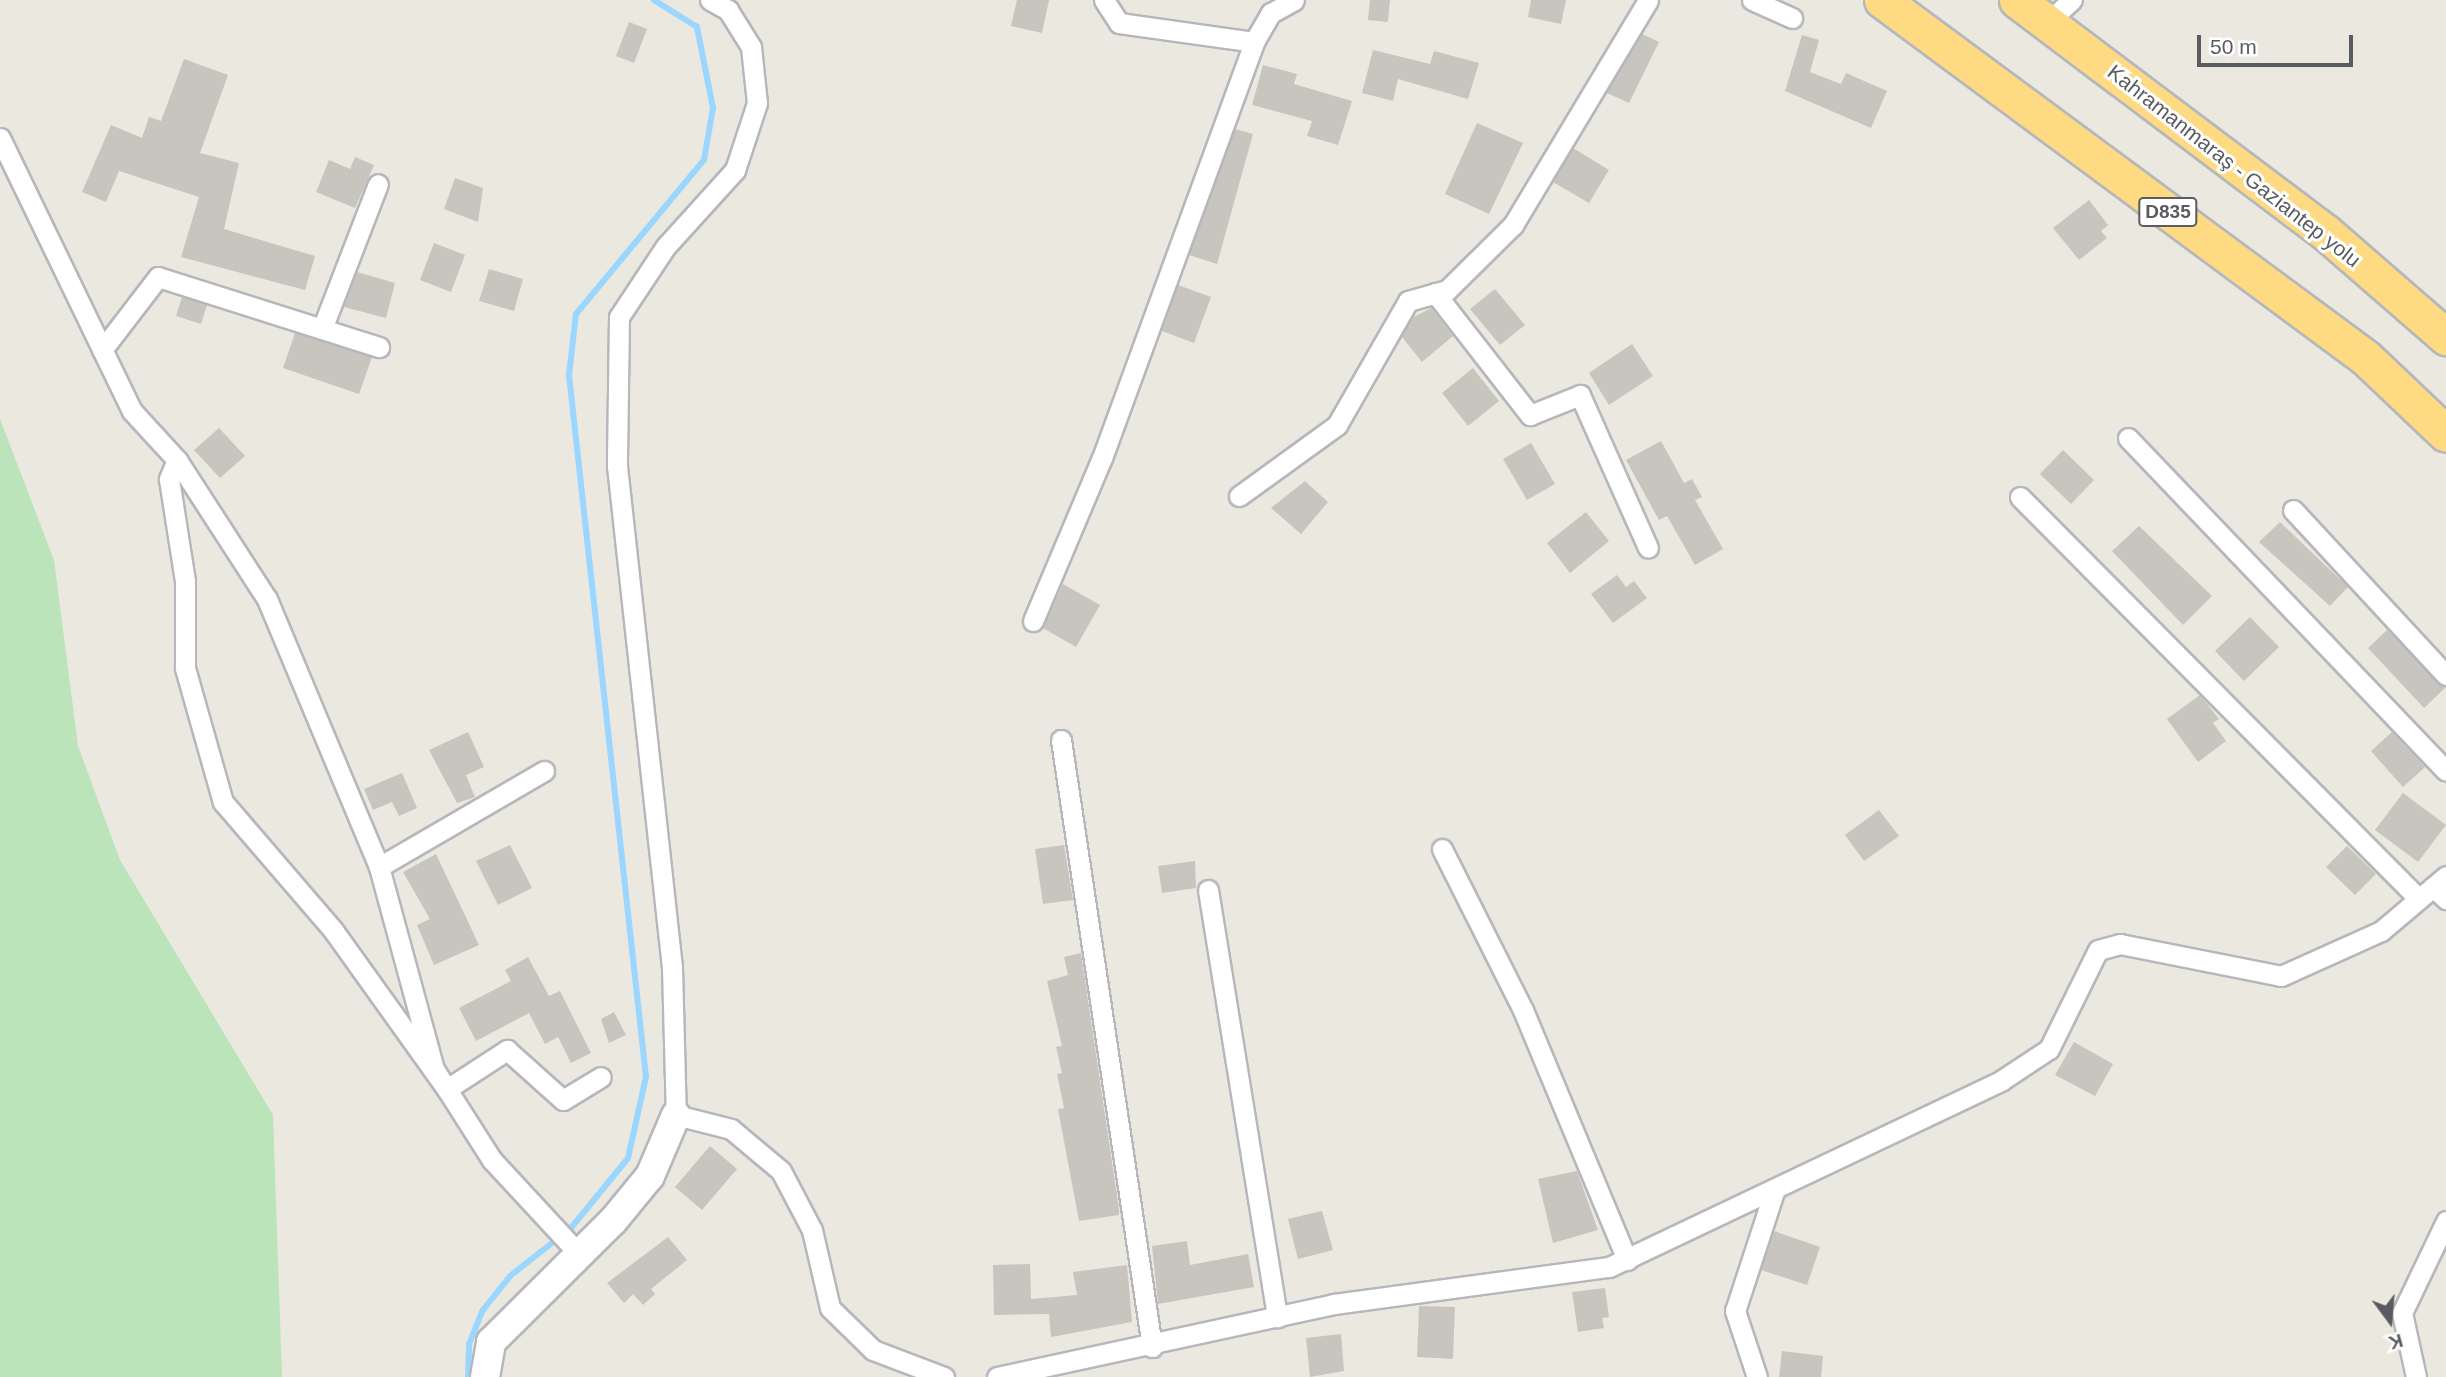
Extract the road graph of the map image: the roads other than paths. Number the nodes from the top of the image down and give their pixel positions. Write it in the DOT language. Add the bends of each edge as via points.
graph roads {
  1 [pos="710,0"];
  2 [pos="1104,0"];
  3 [pos="1294,0"];
  4 [pos="1648,0"];
  5 [pos="1752,0"];
  6 [pos="1882,0"];
  7 [pos="2017,0"];
  8 [pos="2060,11"];
  9 [pos="1792,18"];
  10 [pos="1254,42"];
  11 [pos="0,138"];
  12 [pos="378,184"];
  13 [pos="1436,293"];
  14 [pos="322,329"];
  15 [pos="2446,337"];
  16 [pos="379,347"];
  17 [pos="102,349"];
  18 [pos="2446,434"];
  19 [pos="2128,438"];
  20 [pos="177,460"];
  21 [pos="1239,496"];
  22 [pos="2020,497"];
  23 [pos="2293,510"];
  24 [pos="1648,548"];
  25 [pos="1033,621"];
  26 [pos="2446,675"];
  27 [pos="1061,740"];
  28 [pos="544,771"];
  29 [pos="2446,771"];
  30 [pos="1442,849"];
  31 [pos="379,867"];
  32 [pos="1208,890"];
  33 [pos="2436,890"];
  34 [pos="601,1077"];
  35 [pos="447,1089"];
  36 [pos="676,1115"];
  37 [pos="1774,1192"];
  38 [pos="2446,1221"];
  39 [pos="579,1254"];
  40 [pos="1626,1260"];
  41 [pos="1277,1317"];
  42 [pos="1152,1347"];
  43 [pos="485,1377"];
  44 [pos="944,1377"];
  45 [pos="997,1377"];
  46 [pos="1757,1377"];
  47 [pos="2416,1377"];
  1 -- 36 [label="street" via="728,10 751,47 757,103 735,170 666,246 619,317 618,478 671,954"];
  2 -- 10 [label="street" via="1119,23"];
  3 -- 10 [label="street" via="1271,13"];
  4 -- 13 [label="street" via="1513,225 1447,290"];
  5 -- 9 [label="street"];
  6 -- 18 [label="highway, D835" via="2366,358"];
  7 -- 8 [label="highway, Kahramanmaraş - Gaziantep yolu"];
  8 -- 15 [label="highway, Kahramanmaraş - Gaziantep yolu"];
  10 -- 25 [label="street" via="1101,458"];
  11 -- 17 [label="street"];
  12 -- 14 [label="street"];
  13 -- 21 [label="street" via="1408,301 1336,425"];
  13 -- 24 [label="street" via="1530,415 1580,395"];
  14 -- 16 [label="street"];
  14 -- 17 [label="street" via="158,277"];
  17 -- 20 [label="street" via="132,411"];
  19 -- 29 [label="street"];
  20 -- 31 [label="street" via="267,599"];
  20 -- 35 [label="street" via="169,479 185,581 186,668 223,803 333,930"];
  22 -- 33 [label="street"];
  23 -- 26 [label="street"];
  27 -- 42 [label="street"];
  28 -- 31 [label="street"];
  30 -- 40 [label="street" via="1523,1010"];
  31 -- 35 [label="street" via="434,1069"];
  32 -- 41 [label="street"];
  33 -- 37 [label="street" via="2381,931 2281,976 2120,944 2098,950 2049,1049 2002,1080"];
  34 -- 35 [label="street" via="563,1100 507,1050"];
  35 -- 39 [label="street" via="492,1160"];
  36 -- 39 [label="street" via="650,1176"];
  36 -- 44 [label="street" via="731,1129 781,1171 812,1230 830,1308 873,1350"];
  37 -- 40 [label="street"];
  37 -- 46 [label="street" via="1735,1311"];
  38 -- 47 [label="street" via="2402,1313"];
  39 -- 43 [label="street" via="491,1342"];
  40 -- 41 [label="street"];
  41 -- 42 [label="street"];
  42 -- 45 [label="street"];
}
